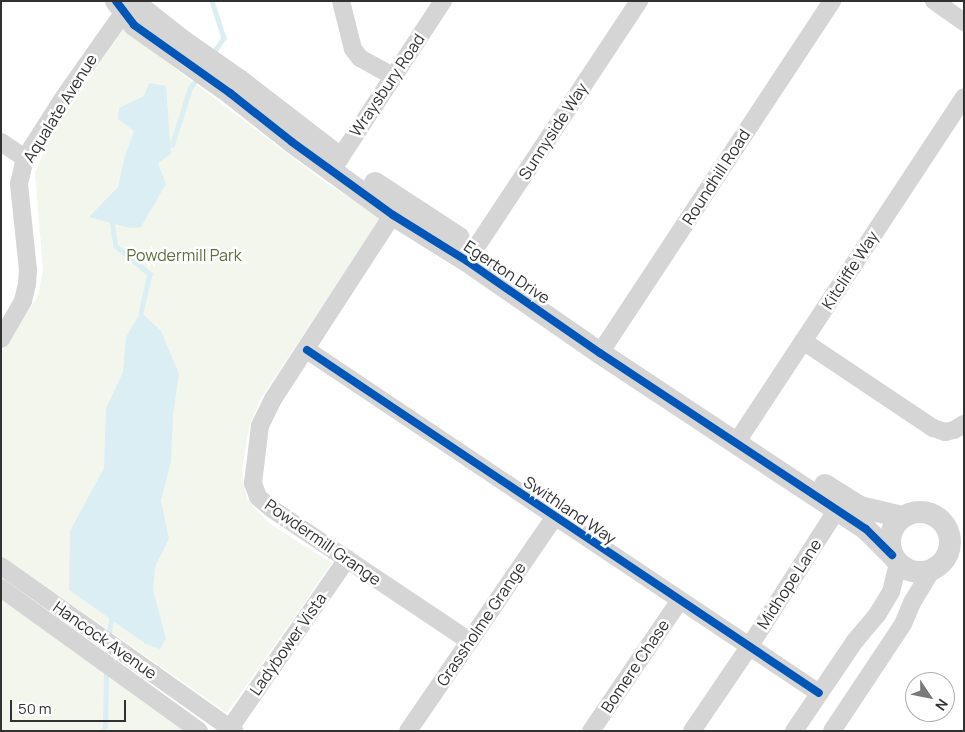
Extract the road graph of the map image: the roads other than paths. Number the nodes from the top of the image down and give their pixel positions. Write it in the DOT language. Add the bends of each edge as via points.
graph roads {
  1 [pos="341,1"];
  2 [pos="443,1"];
  3 [pos="639,1"];
  4 [pos="832,1"];
  5 [pos="934,1"];
  6 [pos="126,5"];
  7 [pos="964,22"];
  8 [pos="393,76"];
  9 [pos="964,97"];
  10 [pos="1,142"];
  11 [pos="25,158"];
  12 [pos="336,163"];
  13 [pos="397,208"];
  14 [pos="472,255"];
  15 [pos="1,338"];
  16 [pos="803,341"];
  17 [pos="604,347"];
  18 [pos="307,350"];
  19 [pos="964,424"];
  20 [pos="740,438"];
  21 [pos="836,511"];
  22 [pos="555,516"];
  23 [pos="902,517"];
  24 [pos="955,529"];
  25 [pos="347,559"];
  26 [pos="895,559"];
  27 [pos="947,562"];
  28 [pos="1,566"];
  29 [pos="1,588"];
  30 [pos="680,600"];
  31 [pos="469,642"];
  32 [pos="749,647"];
  33 [pos="819,693"];
  34 [pos="232,729"];
  35 [pos="199,731"];
  36 [pos="408,731"];
  37 [pos="591,731"];
  38 [pos="692,731"];
  39 [pos="794,731"];
  40 [pos="832,731"];
  1 -- 8 [label="street" via="353,49 360,58"];
  2 -- 8 [label="street, Wraysbury Road"];
  3 -- 14 [label="street, Sunnyside Way"];
  4 -- 17 [label="street, Roundhill Road"];
  5 -- 7 [label="street"];
  6 -- 11 [label="street, Aqualate Avenue"];
  6 -- 12 [label="street, Egerton Drive" via="179,48 235,86 292,142"];
  8 -- 12 [label="street, Wraysbury Road"];
  9 -- 16 [label="street, Kitcliffe Way"];
  10 -- 11 [label="street"];
  11 -- 15 [label="street, Aqualate Avenue" via="19,184 27,284 23,301"];
  12 -- 13 [label="street, Egerton Drive"];
  13 -- 14 [label="street, Egerton Drive"];
  13 -- 18 [label="street, Powdermill Grange"];
  14 -- 17 [label="street, Egerton Drive"];
  16 -- 19 [label="street" via="933,428 945,432"];
  16 -- 20 [label="street, Kitcliffe Way"];
  17 -- 20 [label="street, Egerton Drive"];
  18 -- 22 [label="street, Swithland Way"];
  18 -- 25 [label="street, Powdermill Grange" via="289,373 260,426 253,483 258,497 272,509"];
  20 -- 21 [label="street, Egerton Drive"];
  20 -- 23 [label="street, Egerton Drive" via="860,507"];
  21 -- 26 [label="street, Egerton Drive" via="866,530"];
  21 -- 32 [label="street, Midhope Lane"];
  22 -- 30 [label="street, Swithland Way"];
  22 -- 31 [label="street, Grassholme Grange"];
  23 -- 24 [label="street, Egerton Drive" via="921,512"];
  23 -- 26 [label="street" via="890,534"];
  24 -- 27 [label="street, Egerton Drive" via="949,537"];
  25 -- 31 [label="street, Powdermill Grange"];
  25 -- 34 [label="street, Ladybower Vista"];
  26 -- 27 [label="street, Egerton Drive" via="914,572"];
  26 -- 33 [label="street" via="891,592"];
  27 -- 40 [label="street" via="913,600 903,624"];
  28 -- 34 [label="street, Hancock Avenue"];
  29 -- 35 [label="street, Hancock Avenue"];
  30 -- 32 [label="street, Swithland Way"];
  30 -- 37 [label="street, Bomere Chase"];
  31 -- 36 [label="street, Grassholme Grange"];
  32 -- 33 [label="street, Swithland Way"];
  32 -- 38 [label="street, Midhope Lane"];
  33 -- 39 [label="street"];
}
